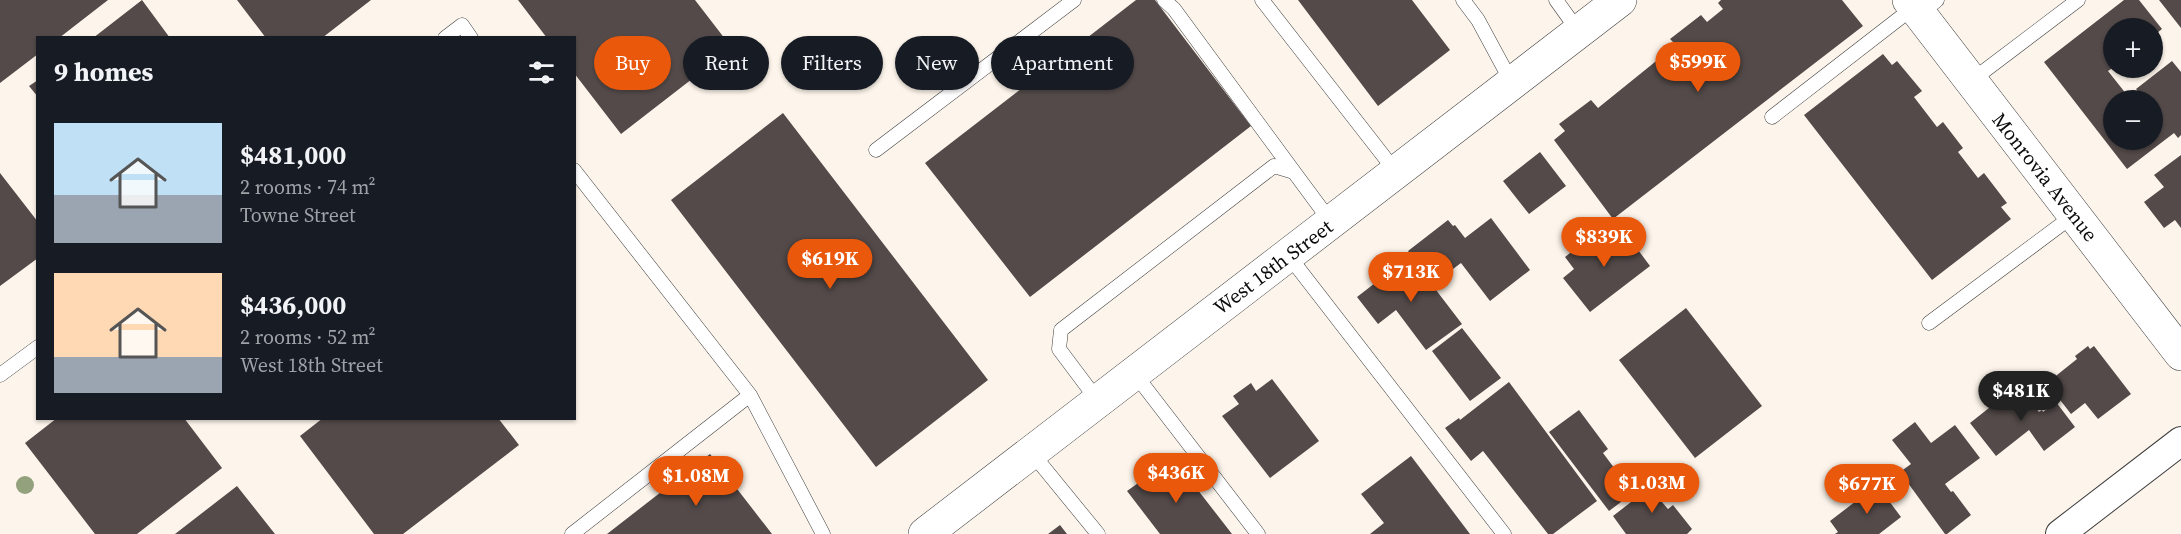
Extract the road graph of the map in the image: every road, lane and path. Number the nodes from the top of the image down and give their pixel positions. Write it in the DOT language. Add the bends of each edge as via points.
graph roads {
  1 [pos="1074,0"];
  2 [pos="1164,0"];
  3 [pos="1262,0"];
  4 [pos="1463,0"];
  5 [pos="1556,0"];
  6 [pos="1620,0"];
  7 [pos="2079,0"];
  8 [pos="1920,5"];
  9 [pos="1579,32"];
  10 [pos="448,36"];
  11 [pos="470,36"];
  12 [pos="1971,81"];
  13 [pos="1512,83"];
  14 [pos="1772,117"];
  15 [pos="876,150"];
  16 [pos="1294,172"];
  17 [pos="1396,172"];
  18 [pos="576,173"];
  19 [pos="2074,215"];
  20 [pos="1330,222"];
  21 [pos="1288,255"];
  22 [pos="1929,323"];
  23 [pos="36,348"];
  24 [pos="2181,354"];
  25 [pos="1134,373"];
  26 [pos="0,375"];
  27 [pos="750,395"];
  28 [pos="1098,400"];
  29 [pos="2181,441"];
  30 [pos="1031,452"];
  31 [pos="572,534"];
  32 [pos="823,534"];
  33 [pos="925,534"];
  34 [pos="1098,534"];
  35 [pos="1258,534"];
  36 [pos="1504,534"];
  37 [pos="2060,534"];
  1 -- 15 [label="lane"];
  2 -- 16 [label="lane"];
  3 -- 17 [label="lane"];
  4 -- 13 [label="lane"];
  5 -- 9 [label="lane"];
  6 -- 9 [label="street, West 18th Street"];
  7 -- 12 [label="lane"];
  8 -- 12 [label="street, Monrovia Avenue"];
  8 -- 14 [label="lane"];
  9 -- 13 [label="street, West 18th Street"];
  10 -- 11 [label="lane" via="462,25"];
  12 -- 19 [label="street, Monrovia Avenue"];
  13 -- 17 [label="street, West 18th Street"];
  16 -- 20 [label="lane"];
  16 -- 28 [label="lane" via="1274,166 1061,330 1059,349"];
  17 -- 20 [label="street, West 18th Street"];
  18 -- 27 [label="lane"];
  19 -- 22 [label="lane"];
  19 -- 24 [label="street, Monrovia Avenue"];
  20 -- 21 [label="street, West 18th Street"];
  21 -- 25 [label="street, West 18th Street"];
  21 -- 36 [label="lane"];
  23 -- 26 [label="lane"];
  25 -- 28 [label="street, West 18th Street"];
  25 -- 35 [label="lane"];
  27 -- 31 [label="lane"];
  27 -- 32 [label="lane"];
  28 -- 30 [label="street, West 18th Street"];
  29 -- 37 [label="street"];
  30 -- 33 [label="street, West 18th Street"];
  30 -- 34 [label="lane"];
}
